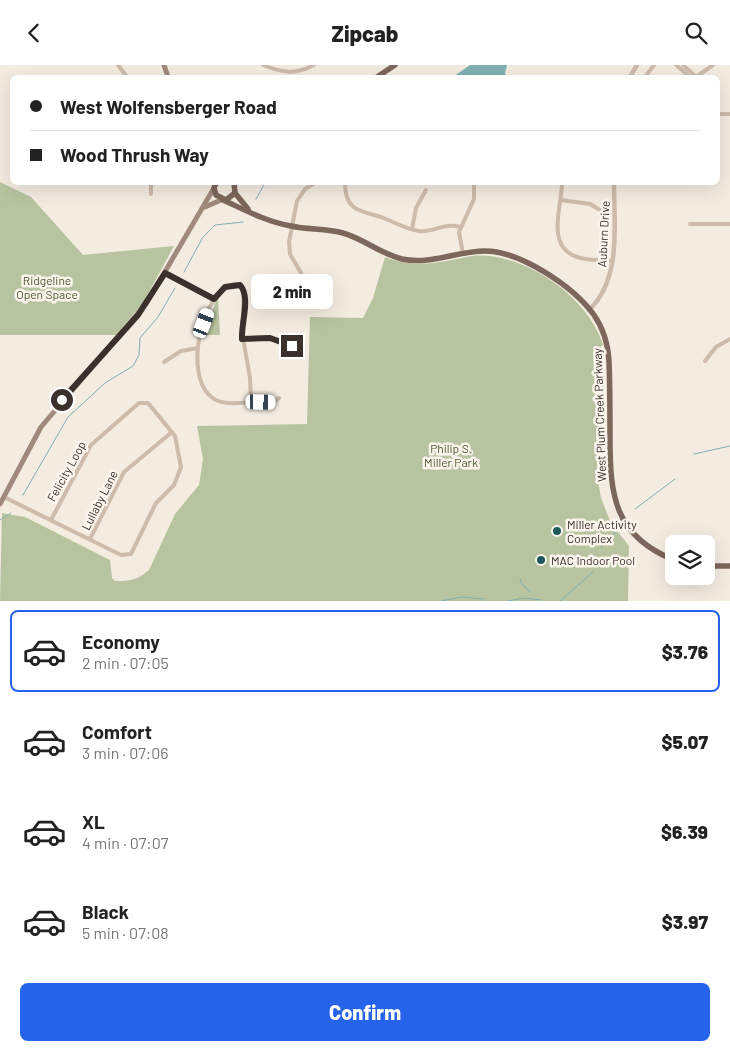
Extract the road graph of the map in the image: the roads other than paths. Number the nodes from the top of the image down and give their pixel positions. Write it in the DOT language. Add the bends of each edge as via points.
graph roads {
  1 [pos="118,65"];
  2 [pos="263,65"];
  3 [pos="314,65"];
  4 [pos="394,65"];
  5 [pos="676,65"];
  6 [pos="683,65"];
  7 [pos="713,65"];
  8 [pos="126,75"];
  9 [pos="380,75"];
  10 [pos="688,75"];
  11 [pos="694,75"];
  12 [pos="699,75"];
  13 [pos="151,185"];
  14 [pos="215,185"];
  15 [pos="215,185"];
  16 [pos="234,185"];
  17 [pos="238,185"];
  18 [pos="313,185"];
  19 [pos="345,185"];
  20 [pos="474,185"];
  21 [pos="562,185"];
  22 [pos="614,185"];
  23 [pos="236,191"];
  24 [pos="426,191"];
  25 [pos="151,194"];
  26 [pos="222,200"];
  27 [pos="561,200"];
  28 [pos="204,207"];
  29 [pos="600,210"];
  30 [pos="254,214"];
  31 [pos="730,223"];
  32 [pos="690,224"];
  33 [pos="292,227"];
  34 [pos="460,227"];
  35 [pos="412,229"];
  36 [pos="463,254"];
  37 [pos="612,261"];
  38 [pos="165,273"];
  39 [pos="305,280"];
  40 [pos="214,299"];
  41 [pos="590,310"];
  42 [pos="242,339"];
  43 [pos="730,339"];
  44 [pos="292,346"];
  45 [pos="198,348"];
  46 [pos="704,361"];
  47 [pos="164,362"];
  48 [pos="279,398"];
  49 [pos="251,402"];
  50 [pos="172,432"];
  51 [pos="4,497"];
  52 [pos="0,504"];
  53 [pos="51,520"];
  54 [pos="90,539"];
  55 [pos="665,556"];
  56 [pos="715,566"];
  57 [pos="730,566"];
  1 -- 8 [label="street"];
  2 -- 3 [label="street" via="283,73 293,73"];
  4 -- 9 [label="main road"];
  5 -- 10 [label="street"];
  6 -- 11 [label="street"];
  7 -- 12 [label="street"];
  13 -- 25 [label="street"];
  14 -- 26 [label="main road" via="216,195"];
  15 -- 28 [label="main road"];
  16 -- 23 [label="main road"];
  17 -- 23 [label="main road"];
  18 -- 33 [label="street" via="299,197"];
  19 -- 35 [label="street" via="348,201 358,210"];
  20 -- 34 [label="street" via="473,203"];
  21 -- 27 [label="street"];
  22 -- 37 [label="street, Auburn Drive"];
  23 -- 26 [label="main road" via="231,199"];
  23 -- 30 [label="main road, West Plum Creek Parkway" via="241,203"];
  24 -- 35 [label="street" via="416,208"];
  26 -- 28 [label="main road"];
  26 -- 30 [label="main road, West Plum Creek Parkway"];
  27 -- 29 [label="street" via="590,204"];
  27 -- 37 [label="street" via="557,230 565,249 578,257"];
  28 -- 38 [label="main road"];
  30 -- 33 [label="main road, West Plum Creek Parkway"];
  31 -- 32 [label="street"];
  33 -- 36 [label="main road, West Plum Creek Parkway" via="346,234 388,254 410,260 435,260"];
  33 -- 39 [label="street" via="290,254"];
  34 -- 35 [label="street" via="446,225 427,231"];
  34 -- 36 [label="street"];
  36 -- 41 [label="main road, West Plum Creek Parkway" via="492,252 525,261 560,283"];
  37 -- 41 [label="street, Auburn Drive" via="607,286"];
  38 -- 40 [label="street"];
  38 -- 51 [label="main road" via="146,304 47,419"];
  40 -- 42 [label="street" via="221,289 229,285 242,287 245,302"];
  40 -- 45 [label="street"];
  41 -- 55 [label="main road, West Plum Creek Parkway" via="602,331 609,356 610,474 615,500 622,517 636,536"];
  42 -- 44 [label="street" via="270,338"];
  42 -- 49 [label="street"];
  43 -- 46 [label="street" via="716,347"];
  45 -- 47 [label="street" via="177,353"];
  45 -- 49 [label="street" via="199,379 210,396 222,402"];
  48 -- 49 [label="street" via="272,403"];
  50 -- 53 [label="street, Felicity Loop" via="148,403 139,403 91,445"];
  50 -- 54 [label="street, Lullaby Lane" via="124,471"];
  50 -- 54 [label="street, Felicity Loop" via="180,455 180,474 156,503 132,552 127,555"];
  51 -- 52 [label="main road"];
  51 -- 53 [label="street"];
  53 -- 54 [label="street"];
  56 -- 57 [label="main road"];
}
